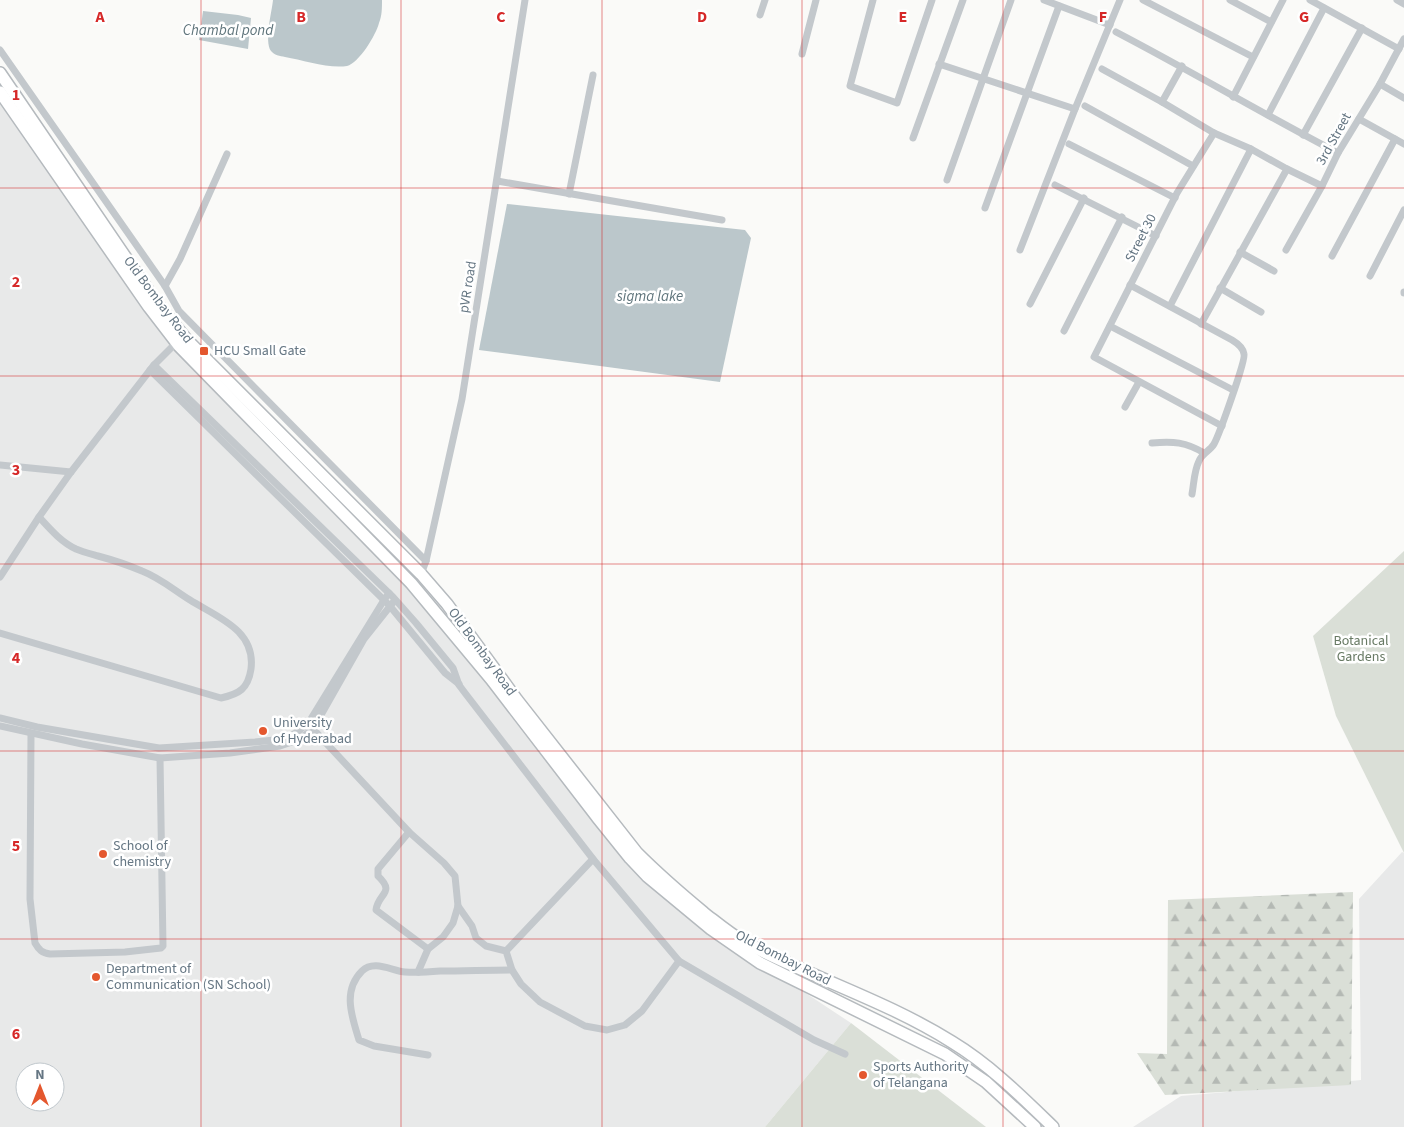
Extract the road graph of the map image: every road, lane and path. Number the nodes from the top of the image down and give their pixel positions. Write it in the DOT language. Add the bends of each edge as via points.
graph roads {
  1 [pos="525,0"];
  2 [pos="765,0"];
  3 [pos="816,0"];
  4 [pos="873,0"];
  5 [pos="932,0"];
  6 [pos="963,0"];
  7 [pos="1011,0"];
  8 [pos="1044,0"];
  9 [pos="1120,0"];
  10 [pos="1143,0"];
  11 [pos="1230,0"];
  12 [pos="1284,0"];
  13 [pos="1310,0"];
  14 [pos="1397,0"];
  15 [pos="1404,4"];
  16 [pos="1059,6"];
  17 [pos="1324,8"];
  18 [pos="760,16"];
  19 [pos="1271,22"];
  20 [pos="1110,25"];
  21 [pos="1362,28"];
  22 [pos="1116,32"];
  23 [pos="1404,39"];
  24 [pos="1399,48"];
  25 [pos="0,50"];
  26 [pos="802,54"];
  27 [pos="1253,57"];
  28 [pos="939,64"];
  29 [pos="1182,66"];
  30 [pos="1102,69"];
  31 [pos="0,73"];
  32 [pos="593,75"];
  33 [pos="983,78"];
  34 [pos="1380,84"];
  35 [pos="0,92"];
  36 [pos="1028,92"];
  37 [pos="1233,97"];
  38 [pos="1404,98"];
  39 [pos="1162,102"];
  40 [pos="1085,106"];
  41 [pos="1075,108"];
  42 [pos="1268,116"];
  43 [pos="1359,119"];
  44 [pos="1214,133"];
  45 [pos="1303,135"];
  46 [pos="913,138"];
  47 [pos="1395,138"];
  48 [pos="1069,144"];
  49 [pos="1404,144"];
  50 [pos="1251,149"];
  51 [pos="1338,153"];
  52 [pos="227,154"];
  53 [pos="1193,166"];
  54 [pos="1287,169"];
  55 [pos="947,180"];
  56 [pos="497,181"];
  57 [pos="1055,185"];
  58 [pos="1322,186"];
  59 [pos="569,194"];
  60 [pos="1084,198"];
  61 [pos="1175,198"];
  62 [pos="985,208"];
  63 [pos="1404,210"];
  64 [pos="1122,218"];
  65 [pos="722,220"];
  66 [pos="1156,236"];
  67 [pos="1020,250"];
  68 [pos="1286,250"];
  69 [pos="1240,252"];
  70 [pos="1332,256"];
  71 [pos="1274,271"];
  72 [pos="1370,276"];
  73 [pos="1130,285"];
  74 [pos="165,286"];
  75 [pos="1220,288"];
  76 [pos="1030,304"];
  77 [pos="1170,306"];
  78 [pos="1261,312"];
  79 [pos="1202,324"];
  80 [pos="1110,326"];
  81 [pos="1064,332"];
  82 [pos="176,342"];
  83 [pos="152,367"];
  84 [pos="1139,382"];
  85 [pos="1233,390"];
  86 [pos="1125,407"];
  87 [pos="1222,426"];
  88 [pos="1152,443"];
  89 [pos="1204,453"];
  90 [pos="0,465"];
  91 [pos="71,472"];
  92 [pos="1192,494"];
  93 [pos="39,517"];
  94 [pos="426,561"];
  95 [pos="421,574"];
  96 [pos="0,578"];
  97 [pos="389,602"];
  98 [pos="0,633"];
  99 [pos="0,718"];
  100 [pos="0,726"];
  101 [pos="313,730"];
  102 [pos="31,734"];
  103 [pos="160,758"];
  104 [pos="409,832"];
  105 [pos="593,859"];
  106 [pos="458,906"];
  107 [pos="428,949"];
  108 [pos="506,951"];
  109 [pos="679,961"];
  110 [pos="512,970"];
  111 [pos="418,972"];
  112 [pos="845,1054"];
  113 [pos="428,1055"];
  114 [pos="1035,1127"];
  115 [pos="1053,1127"];
  1 -- 56 [label="street, pVR road"];
  2 -- 18 [label="street"];
  3 -- 26 [label="street"];
  4 -- 5 [label="street" via="850,86 896,103"];
  6 -- 28 [label="street"];
  7 -- 33 [label="street"];
  8 -- 16 [label="street"];
  9 -- 20 [label="street"];
  10 -- 27 [label="street"];
  11 -- 19 [label="street"];
  12 -- 19 [label="street"];
  13 -- 17 [label="street"];
  14 -- 15 [label="street"];
  16 -- 20 [label="street"];
  16 -- 36 [label="street"];
  17 -- 21 [label="street"];
  17 -- 42 [label="street"];
  19 -- 27 [label="street"];
  20 -- 41 [label="street"];
  21 -- 24 [label="street"];
  21 -- 45 [label="street"];
  22 -- 29 [label="street"];
  23 -- 24 [label="street, 3rd Street"];
  24 -- 34 [label="street, 3rd Street"];
  25 -- 74 [label="street"];
  27 -- 37 [label="street"];
  28 -- 33 [label="street"];
  28 -- 46 [label="street"];
  29 -- 37 [label="street"];
  29 -- 39 [label="street"];
  30 -- 39 [label="street"];
  31 -- 95 [label="main road, Old Bombay Road" via="169,319 204,359"];
  32 -- 59 [label="street"];
  33 -- 36 [label="street"];
  33 -- 55 [label="street"];
  34 -- 38 [label="street"];
  34 -- 43 [label="street, 3rd Street"];
  35 -- 82 [label="main road, Old Bombay Road"];
  36 -- 41 [label="street"];
  36 -- 62 [label="street"];
  37 -- 42 [label="street"];
  39 -- 44 [label="street"];
  40 -- 53 [label="street"];
  41 -- 67 [label="street"];
  42 -- 45 [label="street"];
  43 -- 47 [label="street"];
  43 -- 51 [label="street, 3rd Street"];
  44 -- 50 [label="street"];
  44 -- 53 [label="street, Street 30"];
  45 -- 51 [label="street"];
  47 -- 49 [label="street"];
  47 -- 70 [label="street"];
  48 -- 61 [label="street"];
  50 -- 54 [label="street"];
  50 -- 77 [label="street"];
  51 -- 58 [label="street, 3rd Street"];
  52 -- 74 [label="street"];
  53 -- 61 [label="street, Street 30"];
  54 -- 58 [label="street"];
  54 -- 69 [label="street"];
  56 -- 59 [label="street"];
  56 -- 94 [label="street, pVR road" via="462,398"];
  57 -- 60 [label="street"];
  58 -- 68 [label="street, 3rd Street"];
  59 -- 65 [label="street"];
  60 -- 64 [label="street"];
  60 -- 76 [label="street"];
  61 -- 66 [label="street, Street 30"];
  63 -- 72 [label="street"];
  64 -- 66 [label="street"];
  64 -- 81 [label="street"];
  66 -- 73 [label="street, Street 30"];
  69 -- 71 [label="street"];
  69 -- 75 [label="street"];
  73 -- 77 [label="street"];
  73 -- 80 [label="street, Street 30"];
  74 -- 94 [label="street" via="179,311"];
  75 -- 78 [label="street"];
  75 -- 79 [label="street"];
  77 -- 79 [label="street"];
  79 -- 85 [label="street" via="1232,340 1245,354"];
  80 -- 84 [label="street, Street 30" via="1094,357"];
  80 -- 85 [label="street"];
  82 -- 83 [label="street"];
  82 -- 114 [label="main road, Old Bombay Road" via="411,583 492,679 597,817 647,876 711,929 760,963 945,1054 986,1082"];
  83 -- 91 [label="street"];
  83 -- 97 [label="street"];
  83 -- 97 [label="street" via="389,594"];
  84 -- 86 [label="street"];
  84 -- 87 [label="street"];
  85 -- 87 [label="street"];
  87 -- 89 [label="street" via="1214,446"];
  88 -- 89 [label="street" via="1178,442 1194,446"];
  89 -- 92 [label="street" via="1196,467"];
  90 -- 91 [label="street"];
  91 -- 93 [label="street"];
  93 -- 96 [label="street"];
  93 -- 98 [label="street" via="77,550 142,571 232,626 248,643 252,664 249,680 242,690 221,698"];
  94 -- 95 [label="street, pVR road"];
  95 -- 115 [label="main road, Old Bombay Road" via="637,853 672,887 742,941 953,1042 994,1072"];
  97 -- 99 [label="street" via="309,722 284,739 159,748"];
  97 -- 101 [label="street" via="364,639"];
  97 -- 105 [label="street" via="416,623 453,668 459,684"];
  100 -- 102 [label="street"];
  101 -- 103 [label="street" via="280,746"];
  101 -- 104 [label="street"];
  102 -- 103 [label="street"];
  102 -- 103 [label="street" via="30,899 35,943 43,953 125,952 163,946"];
  104 -- 106 [label="street" via="455,876"];
  104 -- 107 [label="street" via="378,869 378,876 387,888 376,910"];
  105 -- 108 [label="street"];
  105 -- 109 [label="street"];
  106 -- 107 [label="street" via="453,923"];
  106 -- 108 [label="street" via="476,938 486,946"];
  107 -- 111 [label="street"];
  108 -- 110 [label="street"];
  109 -- 110 [label="street" via="642,1011 625,1025 606,1030 585,1026 540,1002"];
  109 -- 112 [label="street" via="814,1040"];
  110 -- 111 [label="street"];
  111 -- 113 [label="street" via="385,967 370,967 362,971 350,996 350,1008 362,1042"];
}
